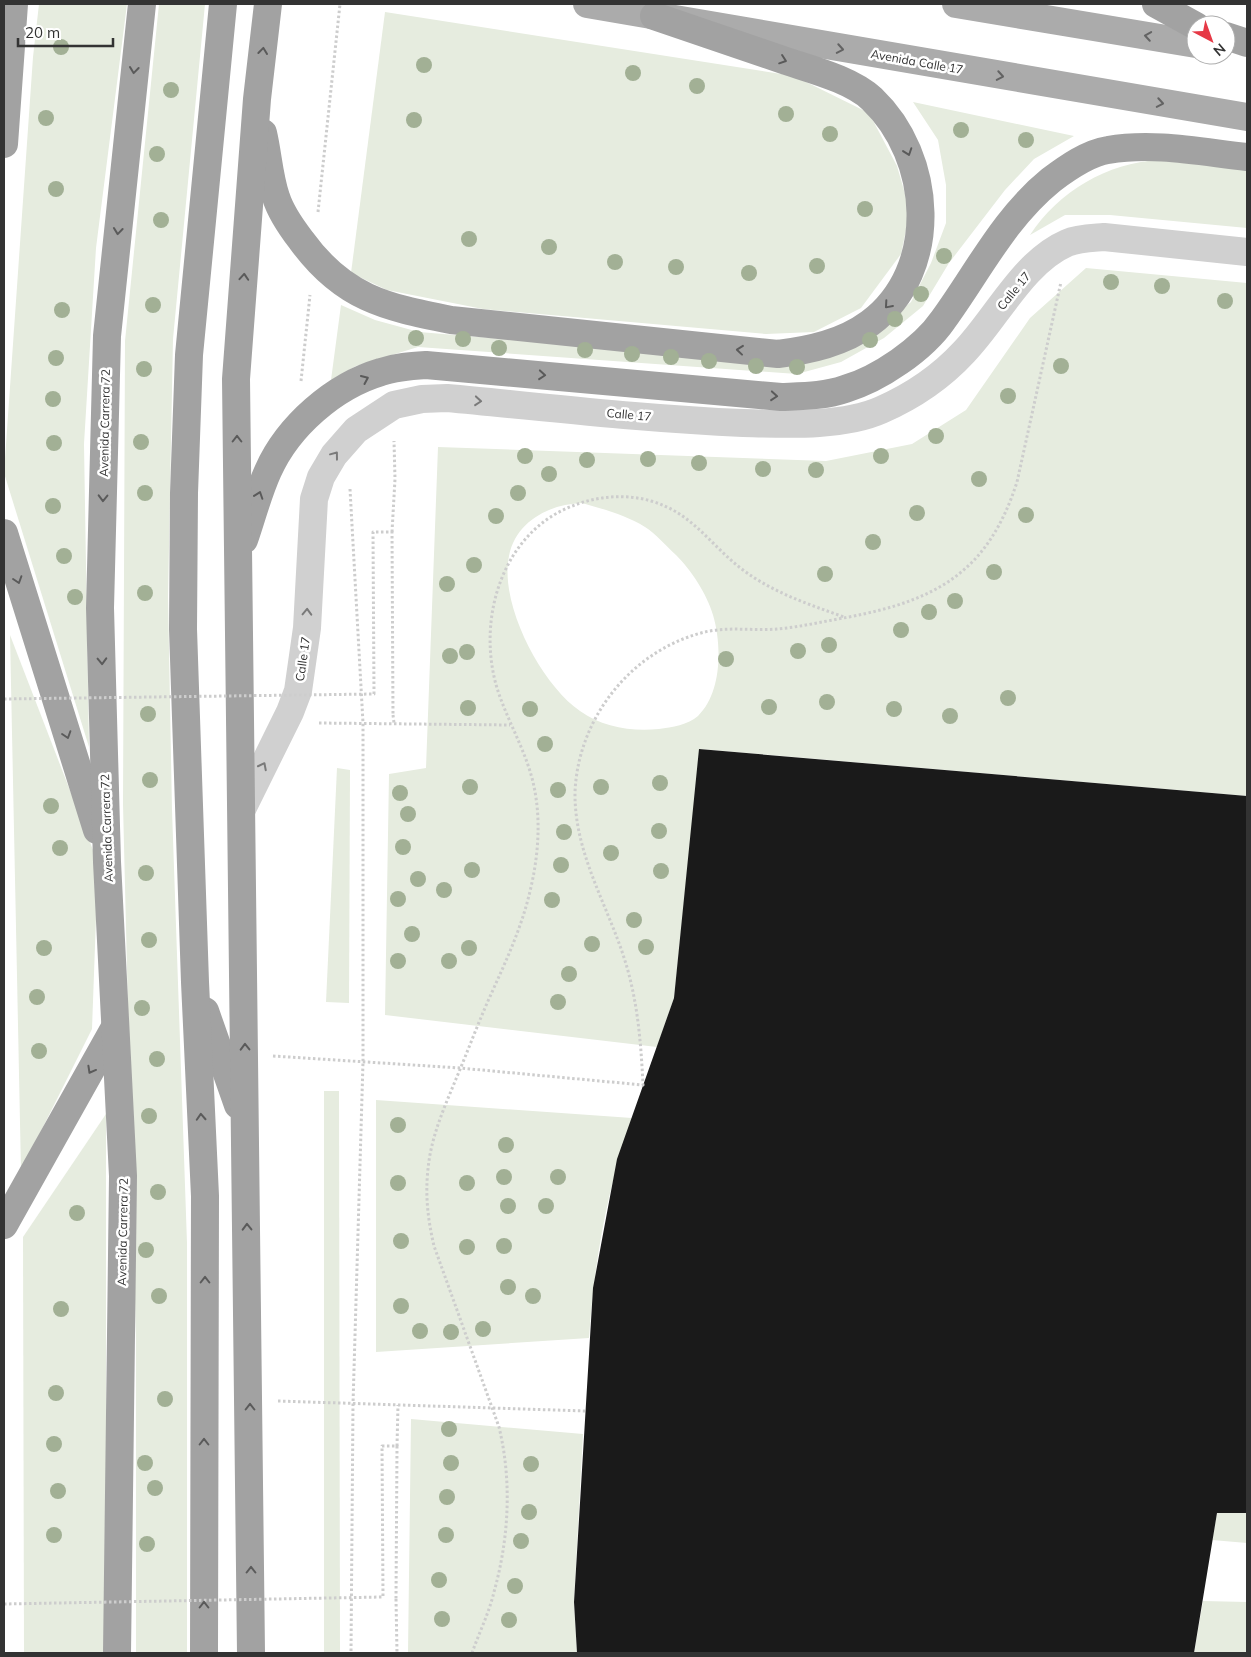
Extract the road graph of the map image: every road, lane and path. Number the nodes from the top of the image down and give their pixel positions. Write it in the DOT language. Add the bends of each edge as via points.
graph roads {
  1 [pos="142,4"];
  2 [pos="223,4"];
  3 [pos="268,4"];
  4 [pos="340,4"];
  5 [pos="587,4"];
  6 [pos="956,4"];
  7 [pos="1156,4"];
  8 [pos="654,16"];
  9 [pos="1186,20"];
  10 [pos="10,26"];
  11 [pos="1186,42"];
  12 [pos="257,99"];
  13 [pos="1247,117"];
  14 [pos="4,144"];
  15 [pos="1247,157"];
  16 [pos="1067,243"];
  17 [pos="1247,252"];
  18 [pos="315,259"];
  19 [pos="310,413"];
  20 [pos="334,455"];
  21 [pos="395,479"];
  22 [pos="392,532"];
  23 [pos="4,533"];
  24 [pos="238,558"];
  25 [pos="844,618"];
  26 [pos="4,699"];
  27 [pos="285,722"];
  28 [pos="363,723"];
  29 [pos="394,723"];
  30 [pos="510,724"];
  31 [pos="242,809"];
  32 [pos="107,862"];
  33 [pos="195,982"];
  34 [pos="115,1028"];
  35 [pos="245,1054"];
  36 [pos="363,1062"];
  37 [pos="460,1068"];
  38 [pos="245,1125"];
  39 [pos="4,1225"];
  40 [pos="250,1400"];
  41 [pos="353,1404"];
  42 [pos="398,1405"];
  43 [pos="492,1408"];
  44 [pos="584,1411"];
  45 [pos="397,1446"];
  46 [pos="4,1604"];
  47 [pos="117,1653"];
  48 [pos="204,1653"];
  49 [pos="251,1653"];
  50 [pos="351,1653"];
  51 [pos="397,1653"];
  52 [pos="472,1653"];
  1 -- 32 [label="highway, Avenida Carrera 72, one-way" via="107,336 100,608"];
  2 -- 33 [label="highway" via="189,354 184,483 183,629"];
  12 -- 3 [label="highway, one-way"];
  4 -- 18 [label="path"];
  5 -- 8 [label="main road, Avenida Calle 17"];
  11 -- 6 [label="main road, one-way"];
  7 -- 9 [label="highway"];
  8 -- 13 [label="main road, Avenida Calle 17, one-way"];
  8 -- 18 [label="highway, one-way" via="839,80 872,98 905,143 916,176 922,213 920,244 891,304 870,324 813,350 778,354 451,320 406,311 360,295 340,283"];
  10 -- 14 [label="highway"];
  12 -- 18 [label="highway" via="276,197 289,224"];
  24 -- 12 [label="highway, one-way" via="236,379"];
  19 -- 15 [label="highway, one-way" via="362,379 400,367 426,365 782,397 845,389 877,375 910,354 942,322 1003,229 1032,195 1068,167 1106,150 1153,147"];
  16 -- 17 [label="street, Calle 17" via="1104,237"];
  20 -- 16 [label="street, Calle 17, one-way" via="356,430 394,405 422,399 447,398 686,421 754,423 828,423 879,411 922,390 964,352 1025,276"];
  16 -- 25 [label="path" via="1060,292 1018,482 1008,511 994,536 958,576 936,590 907,603"];
  18 -- 19 [label="path" via="300,393"];
  24 -- 19 [label="highway, one-way" via="268,470"];
  27 -- 20 [label="street, Calle 17, one-way" via="298,692 302,670 314,499 321,477"];
  20 -- 28 [label="path" via="348,478 351,500"];
  21 -- 22 [label="path"];
  22 -- 26 [label="path, bridge" via="373,532 374,694"];
  22 -- 29 [label="path, bridge"];
  23 -- 32 [label="highway, one-way"];
  24 -- 31 [label="highway"];
  25 -- 30 [label="path" via="788,597 764,584 740,568 689,520 669,507 626,497 603,497 582,502 552,517 524,540 508,562 496,598 489,637 491,664"];
  25 -- 37 [label="path" via="777,629 716,630 680,640 637,666 618,685 594,719 578,766 576,819 583,851 628,972 639,1024 643,1085"];
  27 -- 28 [label="path"];
  31 -- 27 [label="street, Calle 17, one-way"];
  28 -- 29 [label="path"];
  28 -- 36 [label="path"];
  29 -- 30 [label="path"];
  30 -- 37 [label="path" via="525,758 538,809 535,871 520,929"];
  35 -- 31 [label="highway, one-way"];
  32 -- 34 [label="highway, Avenida Carrera 72"];
  33 -- 38 [label="highway"];
  48 -- 33 [label="highway, one-way" via="205,1196"];
  34 -- 39 [label="highway, one-way"];
  34 -- 47 [label="highway, Avenida Carrera 72" via="123,1176"];
  35 -- 36 [label="path"];
  35 -- 38 [label="highway"];
  36 -- 37 [label="path"];
  36 -- 41 [label="path"];
  37 -- 43 [label="path" via="432,1146 428,1168 428,1220 434,1246"];
  40 -- 38 [label="highway, one-way"];
  40 -- 41 [label="path"];
  49 -- 40 [label="highway, one-way"];
  41 -- 42 [label="path"];
  41 -- 50 [label="path"];
  42 -- 43 [label="path"];
  42 -- 45 [label="path"];
  43 -- 44 [label="path"];
  43 -- 52 [label="path" via="505,1450 508,1512 494,1593"];
  45 -- 46 [label="path, bridge" via="382,1446 383,1597"];
  45 -- 51 [label="path, bridge"];
}
